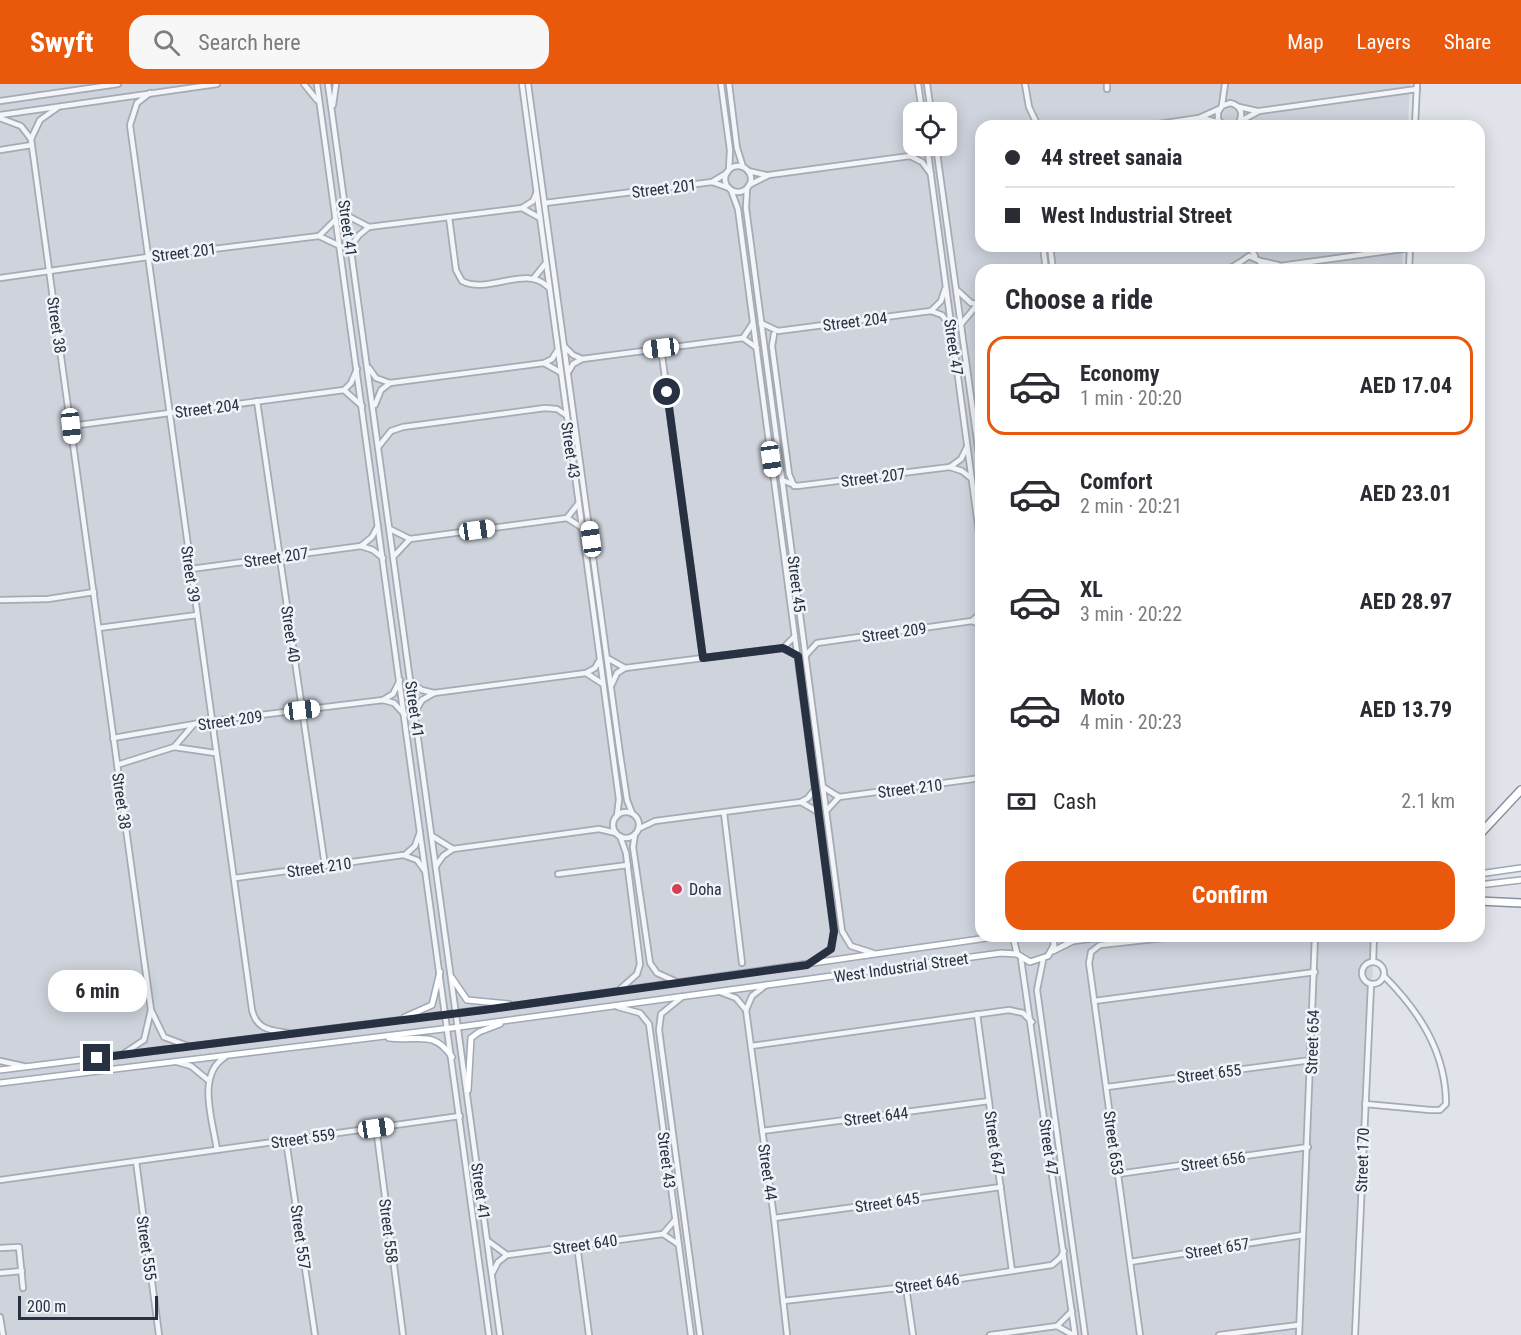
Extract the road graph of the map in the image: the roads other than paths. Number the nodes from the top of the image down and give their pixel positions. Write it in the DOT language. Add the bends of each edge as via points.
graph roads {
  1 [pos="118,84"];
  2 [pos="217,84"];
  3 [pos="304,84"];
  4 [pos="317,84"];
  5 [pos="328,84"];
  6 [pos="336,84"];
  7 [pos="522,84"];
  8 [pos="528,84"];
  9 [pos="721,84"];
  10 [pos="729,84"];
  11 [pos="918,84"];
  12 [pos="927,84"];
  13 [pos="1025,84"];
  14 [pos="1225,84"];
  15 [pos="1417,86"];
  16 [pos="150,93"];
  17 [pos="0,101"];
  18 [pos="921,102"];
  19 [pos="930,102"];
  20 [pos="320,105"];
  21 [pos="59,106"];
  22 [pos="1238,106"];
  23 [pos="1220,107"];
  24 [pos="1259,111"];
  25 [pos="332,114"];
  26 [pos="0,116"];
  27 [pos="1199,118"];
  28 [pos="1035,120"];
  29 [pos="1186,120"];
  30 [pos="1206,120"];
  31 [pos="1220,120"];
  32 [pos="1239,120"];
  33 [pos="1245,120"];
  34 [pos="1415,120"];
  35 [pos="32,142"];
  36 [pos="0,150"];
  37 [pos="910,156"];
  38 [pos="928,156"];
  39 [pos="937,156"];
  40 [pos="746,169"];
  41 [pos="728,172"];
  42 [pos="931,174"];
  43 [pos="769,175"];
  44 [pos="712,182"];
  45 [pos="748,187"];
  46 [pos="730,189"];
  47 [pos="537,194"];
  48 [pos="545,204"];
  49 [pos="522,208"];
  50 [pos="346,215"];
  51 [pos="449,217"];
  52 [pos="336,218"];
  53 [pos="540,218"];
  54 [pos="369,227"];
  55 [pos="319,236"];
  56 [pos="340,246"];
  57 [pos="351,246"];
  58 [pos="1244,252"];
  59 [pos="1252,252"];
  60 [pos="1376,252"];
  61 [pos="148,256"];
  62 [pos="1258,259"];
  63 [pos="1240,261"];
  64 [pos="546,264"];
  65 [pos="1236,264"];
  66 [pos="1239,264"];
  67 [pos="1260,264"];
  68 [pos="1274,264"];
  69 [pos="1294,264"];
  70 [pos="49,271"];
  71 [pos="534,278"];
  72 [pos="0,279"];
  73 [pos="946,286"];
  74 [pos="549,287"];
  75 [pos="957,290"];
  76 [pos="975,303"];
  77 [pos="975,309"];
  78 [pos="931,311"];
  79 [pos="753,321"];
  80 [pos="761,323"];
  81 [pos="962,324"];
  82 [pos="952,328"];
  83 [pos="776,332"];
  84 [pos="743,338"];
  85 [pos="565,347"];
  86 [pos="764,347"];
  87 [pos="661,348"];
  88 [pos="757,348"];
  89 [pos="557,351"];
  90 [pos="582,358"];
  91 [pos="544,363"];
  92 [pos="358,366"];
  93 [pos="368,366"];
  94 [pos="560,372"];
  95 [pos="569,374"];
  96 [pos="390,383"];
  97 [pos="344,390"];
  98 [pos="257,402"];
  99 [pos="363,408"];
  100 [pos="374,410"];
  101 [pos="169,413"];
  102 [pos="566,416"];
  103 [pos="975,423"];
  104 [pos="71,426"];
  105 [pos="379,446"];
  106 [pos="967,446"];
  107 [pos="950,467"];
  108 [pos="972,478"];
  109 [pos="782,480"];
  110 [pos="795,486"];
  111 [pos="785,498"];
  112 [pos="975,501"];
  113 [pos="578,504"];
  114 [pos="567,518"];
  115 [pos="378,526"];
  116 [pos="582,528"];
  117 [pos="390,529"];
  118 [pos="410,539"];
  119 [pos="361,546"];
  120 [pos="394,556"];
  121 [pos="280,557"];
  122 [pos="384,558"];
  123 [pos="191,569"];
  124 [pos="94,592"];
  125 [pos="0,600"];
  126 [pos="197,615"];
  127 [pos="975,618"];
  128 [pos="972,621"];
  129 [pos="975,622"];
  130 [pos="99,628"];
  131 [pos="803,635"];
  132 [pos="795,636"];
  133 [pos="817,643"];
  134 [pos="783,648"];
  135 [pos="806,655"];
  136 [pos="798,656"];
  137 [pos="607,657"];
  138 [pos="703,658"];
  139 [pos="600,659"];
  140 [pos="625,668"];
  141 [pos="586,673"];
  142 [pos="400,679"];
  143 [pos="411,683"];
  144 [pos="603,684"];
  145 [pos="611,686"];
  146 [pos="434,693"];
  147 [pos="383,700"];
  148 [pos="302,710"];
  149 [pos="415,713"];
  150 [pos="405,715"];
  151 [pos="212,721"];
  152 [pos="194,724"];
  153 [pos="113,738"];
  154 [pos="174,747"];
  155 [pos="215,753"];
  156 [pos="117,765"];
  157 [pos="975,779"];
  158 [pos="823,787"];
  159 [pos="815,788"];
  160 [pos="1521,790"];
  161 [pos="839,797"];
  162 [pos="801,802"];
  163 [pos="826,811"];
  164 [pos="818,812"];
  165 [pos="724,813"];
  166 [pos="634,815"];
  167 [pos="616,818"];
  168 [pos="655,821"];
  169 [pos="599,829"];
  170 [pos="1485,829"];
  171 [pos="421,830"];
  172 [pos="637,832"];
  173 [pos="618,834"];
  174 [pos="432,836"];
  175 [pos="453,849"];
  176 [pos="403,855"];
  177 [pos="628,865"];
  178 [pos="325,866"];
  179 [pos="436,866"];
  180 [pos="1521,868"];
  181 [pos="1485,873"];
  182 [pos="427,874"];
  183 [pos="558,874"];
  184 [pos="235,878"];
  185 [pos="1521,880"];
  186 [pos="1485,884"];
  187 [pos="1485,901"];
  188 [pos="1521,903"];
  189 [pos="975,940"];
  190 [pos="1015,942"];
  191 [pos="1053,942"];
  192 [pos="1071,942"];
  193 [pos="1127,942"];
  194 [pos="1315,942"];
  195 [pos="1374,942"];
  196 [pos="1052,951"];
  197 [pos="881,954"];
  198 [pos="1019,956"];
  199 [pos="1043,960"];
  200 [pos="1373,962"];
  201 [pos="742,963"];
  202 [pos="807,965"];
  203 [pos="440,972"];
  204 [pos="1315,972"];
  205 [pos="1384,976"];
  206 [pos="452,978"];
  207 [pos="677,982"];
  208 [pos="767,984"];
  209 [pos="1371,985"];
  210 [pos="619,991"];
  211 [pos="718,991"];
  212 [pos="682,997"];
  213 [pos="1094,1001"];
  214 [pos="519,1005"];
  215 [pos="616,1006"];
  216 [pos="151,1010"];
  217 [pos="746,1010"];
  218 [pos="457,1013"];
  219 [pos="446,1014"];
  220 [pos="977,1014"];
  221 [pos="395,1020"];
  222 [pos="506,1021"];
  223 [pos="1032,1022"];
  224 [pos="459,1027"];
  225 [pos="448,1028"];
  226 [pos="293,1034"];
  227 [pos="381,1037"];
  228 [pos="751,1046"];
  229 [pos="195,1047"];
  230 [pos="119,1056"];
  231 [pos="225,1057"];
  232 [pos="452,1057"];
  233 [pos="0,1060"];
  234 [pos="1311,1060"];
  235 [pos="177,1062"];
  236 [pos="28,1067"];
  237 [pos="0,1070"];
  238 [pos="208,1080"];
  239 [pos="0,1083"];
  240 [pos="1107,1087"];
  241 [pos="468,1090"];
  242 [pos="989,1101"];
  243 [pos="1365,1104"];
  244 [pos="460,1116"];
  245 [pos="376,1128"];
  246 [pos="762,1131"];
  247 [pos="286,1140"];
  248 [pos="1308,1147"];
  249 [pos="216,1150"];
  250 [pos="136,1161"];
  251 [pos="1118,1174"];
  252 [pos="0,1180"];
  253 [pos="1000,1187"];
  254 [pos="774,1218"];
  255 [pos="675,1220"];
  256 [pos="663,1234"];
  257 [pos="1304,1235"];
  258 [pos="488,1241"];
  259 [pos="678,1244"];
  260 [pos="577,1245"];
  261 [pos="0,1248"];
  262 [pos="1064,1251"];
  263 [pos="507,1255"];
  264 [pos="1130,1262"];
  265 [pos="22,1271"];
  266 [pos="1012,1271"];
  267 [pos="0,1273"];
  268 [pos="492,1274"];
  269 [pos="906,1287"];
  270 [pos="23,1288"];
  271 [pos="783,1301"];
  272 [pos="1071,1311"];
  273 [pos="0,1317"];
  274 [pos="1299,1325"];
  275 [pos="1057,1326"];
  276 [pos="1020,1333"];
  277 [pos="3,1335"];
  278 [pos="159,1335"];
  279 [pos="315,1335"];
  280 [pos="403,1335"];
  281 [pos="489,1335"];
  282 [pos="500,1335"];
  283 [pos="588,1335"];
  284 [pos="691,1335"];
  285 [pos="700,1335"];
  286 [pos="787,1335"];
  287 [pos="913,1335"];
  288 [pos="990,1335"];
  289 [pos="1074,1335"];
  290 [pos="1085,1335"];
  291 [pos="1140,1335"];
  292 [pos="1219,1335"];
  293 [pos="1299,1335"];
  294 [pos="1355,1335"];
  1 -- 17 [label="street"];
  2 -- 16 [label="street"];
  3 -- 20 [label="street"];
  4 -- 20 [label="street, Street 41"];
  5 -- 25 [label="street, Street 41"];
  6 -- 25 [label="street"];
  7 -- 47 [label="street, Street 43"];
  8 -- 48 [label="street, Street 43"];
  9 -- 41 [label="street" via="730,157"];
  10 -- 40 [label="street" via="737,148"];
  11 -- 18 [label="street"];
  12 -- 19 [label="street"];
  13 -- 28 [label="street"];
  14 -- 23 [label="street"];
  15 -- 24 [label="street"];
  15 -- 34 [label="street"];
  16 -- 21 [label="street"];
  16 -- 61 [label="street, Street 39" via="137,103 130,125"];
  20 -- 52 [label="street, Street 41"];
  21 -- 26 [label="street"];
  21 -- 35 [label="street" via="40,120"];
  22 -- 23 [label="street" via="1230,103"];
  22 -- 24 [label="street"];
  22 -- 32 [label="street"];
  23 -- 27 [label="street"];
  23 -- 31 [label="street"];
  24 -- 33 [label="street"];
  25 -- 50 [label="street, Street 41"];
  26 -- 35 [label="street" via="21,126"];
  27 -- 29 [label="street"];
  27 -- 30 [label="street"];
  35 -- 36 [label="street"];
  35 -- 70 [label="street, Street 38"];
  37 -- 42 [label="street" via="922,162"];
  37 -- 43 [label="street"];
  38 -- 42 [label="street, Street 47"];
  39 -- 75 [label="street, Street 47"];
  40 -- 41 [label="street" via="736,167"];
  40 -- 43 [label="street"];
  40 -- 45 [label="street" via="751,176"];
  41 -- 44 [label="street, Street 201"];
  41 -- 46 [label="street" via="725,179"];
  42 -- 73 [label="street, Street 47"];
  43 -- 45 [label="street"];
  44 -- 46 [label="street, Street 201"];
  44 -- 48 [label="street, Street 201"];
  45 -- 46 [label="street" via="739,192"];
  45 -- 80 [label="street, Street 45" via="746,208"];
  46 -- 79 [label="street, Street 45" via="738,209"];
  47 -- 49 [label="street"];
  47 -- 53 [label="street, Street 43"];
  48 -- 85 [label="street, Street 43"];
  49 -- 51 [label="street"];
  49 -- 53 [label="street"];
  50 -- 54 [label="street"];
  50 -- 57 [label="street, Street 41"];
  51 -- 54 [label="street"];
  51 -- 71 [label="street" via="456,270 462,281 475,285"];
  52 -- 55 [label="street"];
  52 -- 56 [label="street, Street 41"];
  53 -- 64 [label="street, Street 43"];
  54 -- 57 [label="street"];
  55 -- 56 [label="street"];
  55 -- 61 [label="street, Street 201"];
  56 -- 92 [label="street, Street 41"];
  57 -- 93 [label="street, Street 41"];
  58 -- 63 [label="street"];
  59 -- 62 [label="street"];
  60 -- 69 [label="street"];
  61 -- 70 [label="street, Street 201"];
  61 -- 101 [label="street, Street 39"];
  62 -- 63 [label="street" via="1249,256"];
  62 -- 67 [label="street"];
  62 -- 68 [label="street"];
  63 -- 65 [label="street"];
  63 -- 66 [label="street"];
  64 -- 71 [label="street"];
  64 -- 74 [label="street, Street 43"];
  70 -- 72 [label="street"];
  70 -- 104 [label="street, Street 38"];
  71 -- 74 [label="street"];
  73 -- 78 [label="street" via="941,301"];
  73 -- 82 [label="street, Street 47"];
  74 -- 89 [label="street, Street 43"];
  75 -- 76 [label="street"];
  75 -- 81 [label="street, Street 47"];
  77 -- 81 [label="street"];
  78 -- 82 [label="street" via="942,315"];
  78 -- 83 [label="street, Street 204"];
  79 -- 84 [label="street"];
  79 -- 88 [label="street, Street 45"];
  80 -- 83 [label="street"];
  80 -- 86 [label="street, Street 45"];
  81 -- 103 [label="street, Street 47"];
  82 -- 106 [label="street, Street 47"];
  83 -- 86 [label="street"];
  83 -- 110 [label="street" via="772,346 789,474"];
  84 -- 87 [label="street"];
  84 -- 88 [label="street"];
  85 -- 90 [label="street"];
  85 -- 95 [label="street, Street 43"];
  86 -- 109 [label="street, Street 45"];
  87 -- 90 [label="street"];
  87 -- 138 [label="street"];
  88 -- 132 [label="street, Street 45"];
  89 -- 91 [label="street"];
  89 -- 94 [label="street, Street 43"];
  90 -- 95 [label="street" via="573,364"];
  91 -- 94 [label="street"];
  91 -- 96 [label="street"];
  92 -- 97 [label="street"];
  92 -- 99 [label="street, Street 41"];
  93 -- 96 [label="street" via="376,378"];
  93 -- 100 [label="street, Street 41"];
  94 -- 102 [label="street, Street 43"];
  95 -- 137 [label="street, Street 43"];
  96 -- 100 [label="street" via="378,395"];
  97 -- 98 [label="street, Street 204"];
  97 -- 99 [label="street"];
  98 -- 101 [label="street, Street 204"];
  98 -- 121 [label="street, Street 40"];
  99 -- 115 [label="street, Street 41"];
  100 -- 105 [label="street, Street 41"];
  101 -- 104 [label="street, Street 204"];
  101 -- 123 [label="street, Street 39"];
  102 -- 105 [label="street" via="557,409 545,408 404,427 391,431"];
  102 -- 113 [label="street, Street 43"];
  104 -- 124 [label="street, Street 38"];
  105 -- 117 [label="street, Street 41"];
  106 -- 107 [label="street" via="961,459"];
  106 -- 108 [label="street, Street 47"];
  107 -- 108 [label="street"];
  107 -- 110 [label="street, Street 207"];
  108 -- 112 [label="street, Street 47"];
  109 -- 110 [label="street"];
  109 -- 111 [label="street, Street 45"];
  110 -- 111 [label="street"];
  111 -- 131 [label="street, Street 45"];
  113 -- 114 [label="street"];
  113 -- 116 [label="street, Street 43"];
  114 -- 116 [label="street"];
  114 -- 118 [label="street"];
  115 -- 119 [label="street"];
  115 -- 122 [label="street, Street 41"];
  116 -- 139 [label="street, Street 43"];
  117 -- 118 [label="street"];
  117 -- 120 [label="street, Street 41"];
  118 -- 120 [label="street"];
  119 -- 121 [label="street, Street 207"];
  119 -- 122 [label="street"];
  120 -- 143 [label="street, Street 41"];
  121 -- 123 [label="street, Street 207"];
  121 -- 148 [label="street, Street 40"];
  122 -- 142 [label="street, Street 41"];
  123 -- 126 [label="street, Street 39"];
  124 -- 125 [label="street" via="48,599"];
  124 -- 130 [label="street, Street 38"];
  126 -- 130 [label="street"];
  126 -- 151 [label="street, Street 39"];
  127 -- 128 [label="street"];
  128 -- 129 [label="street"];
  128 -- 133 [label="street, Street 209"];
  130 -- 153 [label="street, Street 38"];
  131 -- 133 [label="street"];
  131 -- 135 [label="street, Street 45"];
  132 -- 134 [label="street"];
  132 -- 136 [label="street, Street 45"];
  133 -- 135 [label="street"];
  134 -- 136 [label="street"];
  134 -- 138 [label="street"];
  135 -- 158 [label="street, Street 45"];
  136 -- 159 [label="street, Street 45"];
  137 -- 140 [label="street"];
  137 -- 145 [label="street, Street 43"];
  138 -- 140 [label="street"];
  139 -- 141 [label="street"];
  139 -- 144 [label="street, Street 43"];
  140 -- 145 [label="street" via="614,677"];
  141 -- 144 [label="street"];
  141 -- 146 [label="street"];
  142 -- 147 [label="street" via="393,694"];
  142 -- 150 [label="street, Street 41"];
  143 -- 146 [label="street"];
  143 -- 149 [label="street, Street 41"];
  144 -- 167 [label="street, Street 43" via="619,799"];
  145 -- 166 [label="street, Street 43" via="627,800"];
  146 -- 149 [label="street" via="422,700"];
  147 -- 148 [label="street, Street 209"];
  147 -- 150 [label="street"];
  148 -- 151 [label="street, Street 209"];
  148 -- 178 [label="street, Street 40"];
  149 -- 174 [label="street, Street 41"];
  150 -- 171 [label="street, Street 41"];
  151 -- 152 [label="street, Street 209"];
  151 -- 155 [label="street, Street 39"];
  152 -- 153 [label="street, Street 209"];
  152 -- 154 [label="street"];
  153 -- 156 [label="street, Street 38"];
  154 -- 155 [label="street"];
  154 -- 156 [label="street"];
  155 -- 184 [label="street, Street 39"];
  156 -- 216 [label="street, Street 38"];
  157 -- 161 [label="street, Street 210"];
  158 -- 161 [label="street"];
  158 -- 163 [label="street, Street 45"];
  159 -- 162 [label="street"];
  159 -- 164 [label="street, Street 45"];
  160 -- 170 [label="highway"];
  161 -- 163 [label="street"];
  162 -- 164 [label="street"];
  162 -- 165 [label="street"];
  163 -- 197 [label="street, Street 45" via="843,936 857,950"];
  164 -- 202 [label="street, Street 45" via="835,937 826,954"];
  165 -- 168 [label="street"];
  165 -- 201 [label="street"];
  166 -- 167 [label="street" via="624,812"];
  166 -- 168 [label="street"];
  166 -- 172 [label="street"];
  167 -- 169 [label="street"];
  167 -- 173 [label="street"];
  168 -- 172 [label="street"];
  169 -- 173 [label="street"];
  169 -- 175 [label="street"];
  171 -- 176 [label="street" via="415,846"];
  171 -- 182 [label="street, Street 41"];
  172 -- 173 [label="street" via="629,837"];
  172 -- 207 [label="street" via="633,847 648,957 657,973"];
  173 -- 177 [label="street" via="626,848"];
  174 -- 175 [label="street"];
  174 -- 179 [label="street, Street 41"];
  175 -- 179 [label="street"];
  176 -- 178 [label="street, Street 210"];
  176 -- 182 [label="street" via="417,860"];
  177 -- 183 [label="street"];
  177 -- 210 [label="street" via="640,964 637,974"];
  178 -- 184 [label="street, Street 210"];
  179 -- 206 [label="street, Street 41"];
  180 -- 181 [label="main road"];
  182 -- 203 [label="street, Street 41"];
  184 -- 226 [label="street, Street 39" via="255,1019 263,1028"];
  185 -- 186 [label="main road"];
  187 -- 188 [label="highway"];
  189 -- 197 [label="main road, West Industrial Street"];
  190 -- 198 [label="main road"];
  191 -- 196 [label="main road"];
  192 -- 196 [label="main road"];
  193 -- 213 [label="street, Street 653" via="1100,945 1091,952"];
  194 -- 204 [label="street, Street 654"];
  195 -- 200 [label="street"];
  196 -- 199 [label="main road"];
  197 -- 202 [label="main road, West Industrial Street"];
  198 -- 199 [label="main road, West Industrial Street" via="1030,962"];
  198 -- 208 [label="main road, West Industrial Street" via="1001,953"];
  198 -- 223 [label="street, Street 47"];
  199 -- 290 [label="street, Street 47" via="1037,990"];
  200 -- 205 [label="street" via="1382,965"];
  200 -- 209 [label="street, Street 170" via="1362,970"];
  202 -- 207 [label="main road, West Industrial Street"];
  203 -- 219 [label="street, Street 41"];
  203 -- 221 [label="main road" via="432,1005"];
  204 -- 213 [label="street"];
  204 -- 234 [label="street, Street 654"];
  205 -- 209 [label="street"];
  205 -- 243 [label="street" via="1415,1011 1432,1040 1444,1070 1446,1104 1440,1110 1430,1110"];
  206 -- 214 [label="main road" via="467,1000"];
  206 -- 218 [label="street, Street 41"];
  207 -- 210 [label="main road, West Industrial Street"];
  208 -- 211 [label="main road, West Industrial Street"];
  208 -- 217 [label="street" via="752,996"];
  209 -- 243 [label="street, Street 170"];
  210 -- 214 [label="main road, West Industrial Street"];
  211 -- 212 [label="main road, West Industrial Street"];
  211 -- 217 [label="street" via="736,998"];
  212 -- 215 [label="main road, West Industrial Street"];
  212 -- 285 [label="street, Street 43" via="662,1014 659,1030"];
  213 -- 240 [label="street, Street 653"];
  214 -- 218 [label="main road, West Industrial Street"];
  215 -- 222 [label="main road, West Industrial Street"];
  215 -- 255 [label="street, Street 43" via="640,1013 649,1024"];
  216 -- 229 [label="street, Street 38" via="164,1037"];
  216 -- 230 [label="street, Street 38" via="144,1040"];
  217 -- 228 [label="street, Street 44"];
  218 -- 219 [label="main road, West Industrial Street"];
  218 -- 224 [label="street, Street 41"];
  219 -- 221 [label="main road, West Industrial Street"];
  219 -- 225 [label="street, Street 41"];
  220 -- 223 [label="street" via="1015,1010"];
  220 -- 228 [label="street"];
  220 -- 242 [label="street, Street 647"];
  221 -- 226 [label="main road, West Industrial Street"];
  222 -- 224 [label="main road, West Industrial Street"];
  222 -- 241 [label="main road" via="471,1038"];
  223 -- 262 [label="street, Street 47"];
  224 -- 225 [label="main road, West Industrial Street"];
  224 -- 241 [label="street, Street 41"];
  225 -- 227 [label="main road, West Industrial Street"];
  225 -- 232 [label="street, Street 41"];
  226 -- 229 [label="main road, West Industrial Street"];
  227 -- 231 [label="main road, West Industrial Street"];
  227 -- 232 [label="main road" via="433,1039 444,1045"];
  228 -- 246 [label="street, Street 44"];
  229 -- 230 [label="main road, West Industrial Street"];
  230 -- 236 [label="main road, West Industrial Street"];
  231 -- 235 [label="main road, West Industrial Street"];
  231 -- 238 [label="street" via="215,1064"];
  232 -- 244 [label="street, Street 41"];
  233 -- 236 [label="street"];
  234 -- 240 [label="street, Street 655"];
  234 -- 248 [label="street, Street 654"];
  235 -- 238 [label="street" via="191,1066"];
  235 -- 239 [label="main road, West Industrial Street"];
  236 -- 237 [label="main road, West Industrial Street"];
  238 -- 249 [label="street"];
  240 -- 251 [label="street, Street 653"];
  241 -- 258 [label="street, Street 41"];
  242 -- 246 [label="street, Street 644"];
  242 -- 253 [label="street, Street 647"];
  243 -- 294 [label="street, Street 170"];
  244 -- 245 [label="street, Street 559"];
  244 -- 281 [label="street, Street 41"];
  245 -- 247 [label="street, Street 559"];
  245 -- 280 [label="street, Street 558"];
  246 -- 254 [label="street, Street 44"];
  247 -- 249 [label="street, Street 559"];
  247 -- 279 [label="street, Street 557"];
  248 -- 251 [label="street, Street 656"];
  248 -- 257 [label="street, Street 654"];
  249 -- 250 [label="street, Street 559"];
  250 -- 252 [label="street, Street 559"];
  250 -- 278 [label="street, Street 555"];
  251 -- 264 [label="street, Street 653"];
  253 -- 254 [label="street, Street 645"];
  253 -- 266 [label="street, Street 647"];
  254 -- 271 [label="street, Street 44"];
  255 -- 256 [label="street"];
  255 -- 259 [label="street, Street 43"];
  256 -- 259 [label="street"];
  256 -- 260 [label="street, Street 640"];
  257 -- 264 [label="street, Street 657"];
  257 -- 274 [label="street, Street 654"];
  258 -- 263 [label="street"];
  258 -- 268 [label="street, Street 41"];
  259 -- 284 [label="street, Street 43"];
  260 -- 263 [label="street, Street 640"];
  260 -- 283 [label="street"];
  261 -- 265 [label="street" via="20,1247"];
  262 -- 266 [label="street, Street 646" via="1052,1265"];
  262 -- 272 [label="street, Street 47"];
  263 -- 268 [label="street"];
  264 -- 291 [label="street, Street 653"];
  265 -- 267 [label="street"];
  265 -- 270 [label="street"];
  266 -- 269 [label="street, Street 646"];
  268 -- 282 [label="street, Street 41"];
  269 -- 271 [label="street, Street 646"];
  269 -- 287 [label="street"];
  271 -- 286 [label="street, Street 44"];
  272 -- 275 [label="street"];
  272 -- 289 [label="street, Street 47"];
  273 -- 277 [label="street"];
  274 -- 292 [label="street"];
  274 -- 293 [label="street, Street 654"];
  275 -- 276 [label="street"];
  275 -- 289 [label="street"];
  276 -- 288 [label="street"];
}
